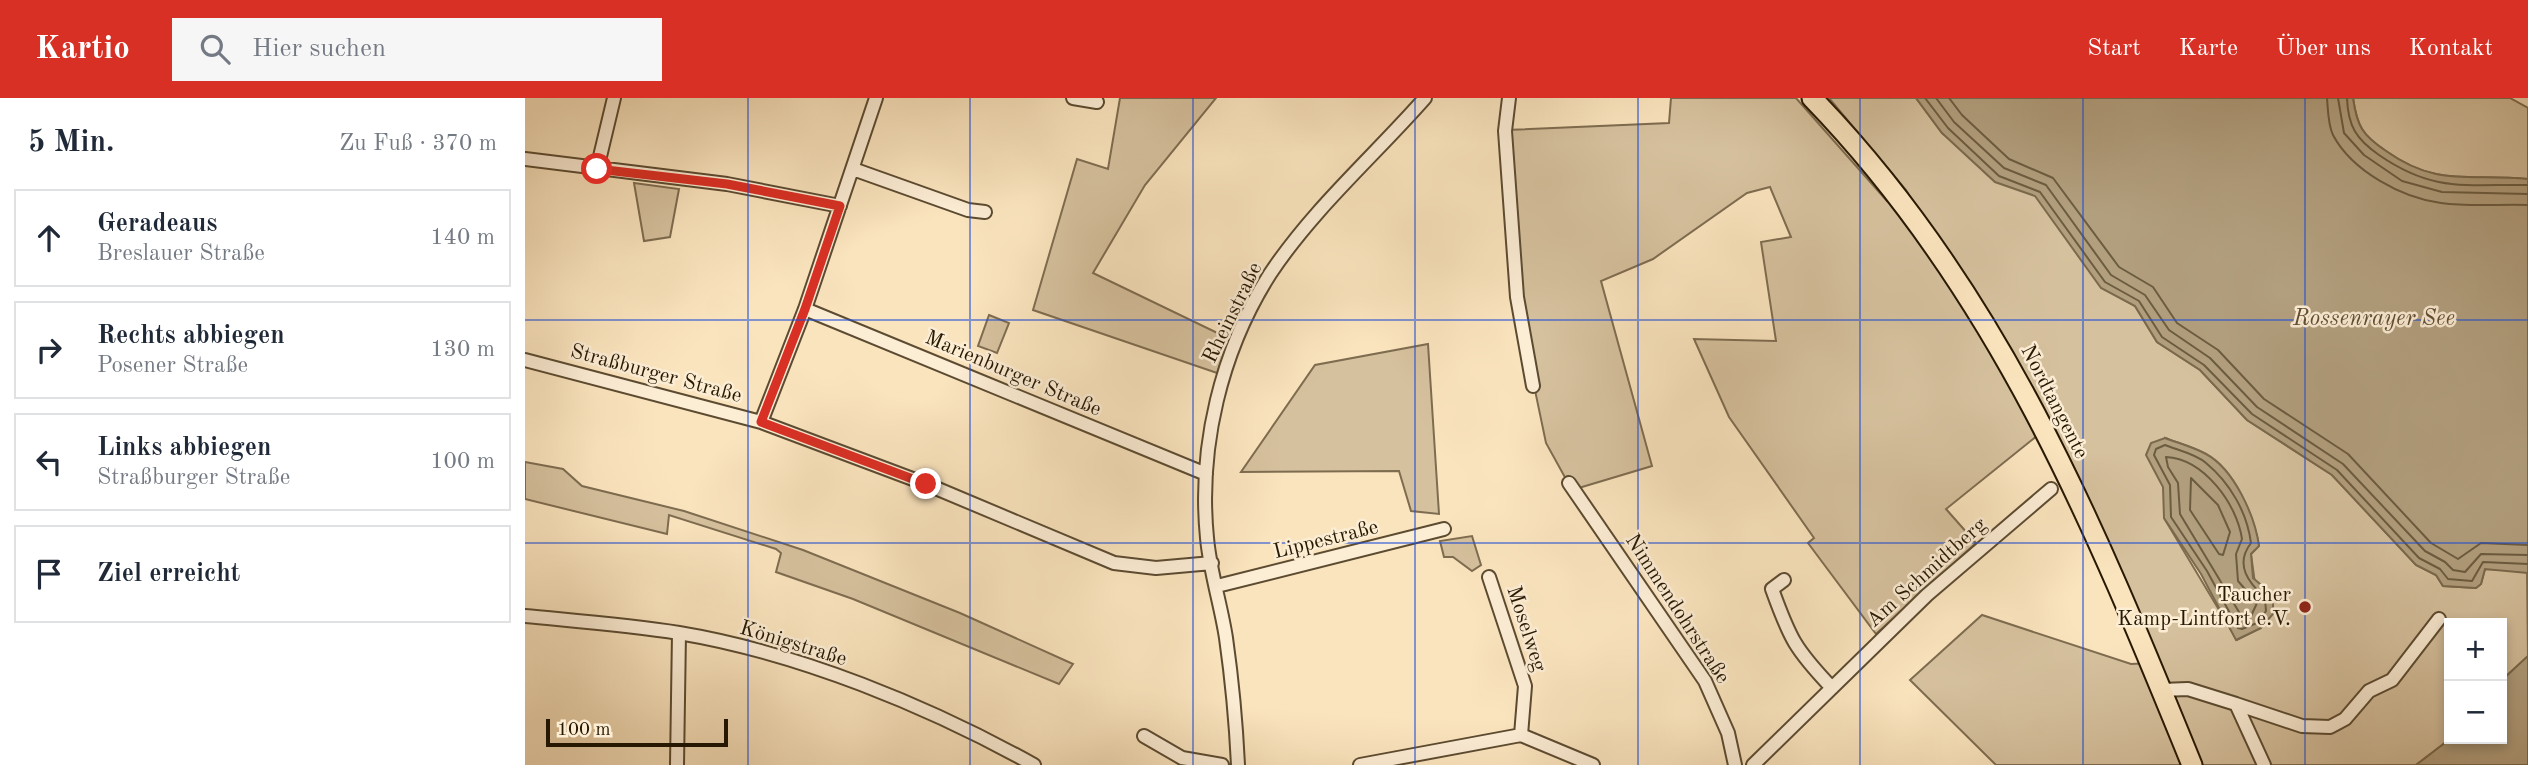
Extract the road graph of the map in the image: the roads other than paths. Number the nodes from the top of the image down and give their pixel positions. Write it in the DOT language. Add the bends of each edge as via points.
graph roads {
  1 [pos="614,98"];
  2 [pos="876,98"];
  3 [pos="1073,98"];
  4 [pos="1425,98"];
  5 [pos="1509,98"];
  6 [pos="1812,98"];
  7 [pos="1097,102"];
  8 [pos="525,159"];
  9 [pos="597,169"];
  10 [pos="853,169"];
  11 [pos="840,206"];
  12 [pos="985,212"];
  13 [pos="805,309"];
  14 [pos="525,360"];
  15 [pos="1533,386"];
  16 [pos="761,422"];
  17 [pos="1206,474"];
  18 [pos="1569,483"];
  19 [pos="2051,489"];
  20 [pos="1444,529"];
  21 [pos="1212,563"];
  22 [pos="1489,577"];
  23 [pos="1784,580"];
  24 [pos="1217,586"];
  25 [pos="525,616"];
  26 [pos="2439,619"];
  27 [pos="679,633"];
  28 [pos="1832,688"];
  29 [pos="2161,690"];
  30 [pos="2236,704"];
  31 [pos="1521,735"];
  32 [pos="1144,736"];
  33 [pos="677,765"];
  34 [pos="1034,765"];
  35 [pos="1222,765"];
  36 [pos="1238,765"];
  37 [pos="1360,765"];
  38 [pos="1593,765"];
  39 [pos="1735,765"];
  40 [pos="1753,765"];
  41 [pos="2192,765"];
  42 [pos="2264,765"];
  1 -- 9 [label="street"];
  2 -- 10 [label="street"];
  3 -- 7 [label="street"];
  4 -- 17 [label="street, Rheinstraße" via="1313,219 1270,274 1220,383"];
  5 -- 15 [label="street" via="1505,131 1517,297"];
  6 -- 29 [label="main road, Nordtangente" via="1899,197 2008,360 2092,526"];
  8 -- 9 [label="street"];
  9 -- 11 [label="street" via="727,184"];
  10 -- 11 [label="street"];
  10 -- 12 [label="street"];
  11 -- 13 [label="street"];
  13 -- 16 [label="street"];
  13 -- 17 [label="street, Marienburger Straße"];
  14 -- 16 [label="street, Straßburger Straße"];
  16 -- 21 [label="street, Straßburger Straße" via="926,484 1114,563 1156,568"];
  17 -- 21 [label="street, Rheinstraße"];
  18 -- 39 [label="street, Nimmendohrstraße" via="1705,681 1728,733"];
  19 -- 28 [label="street, Am Schmidtberg" via="1927,595"];
  20 -- 24 [label="street, Lippestraße"];
  21 -- 24 [label="street, Rheinstraße"];
  22 -- 31 [label="street, Moselweg" via="1525,686"];
  23 -- 28 [label="street" via="1772,589 1789,638"];
  24 -- 36 [label="street, Rheinstraße"];
  25 -- 27 [label="street, Königstraße"];
  26 -- 30 [label="street" via="2392,680 2369,691 2346,719 2330,727 2302,726"];
  27 -- 33 [label="street"];
  27 -- 34 [label="street, Königstraße" via="753,650 846,680"];
  28 -- 40 [label="street, Am Schmidtberg"];
  29 -- 30 [label="street" via="2188,689"];
  29 -- 41 [label="main road, Nordtangente"];
  30 -- 42 [label="street"];
  31 -- 37 [label="street"];
  31 -- 38 [label="street"];
  32 -- 35 [label="street" via="1182,758"];
}
